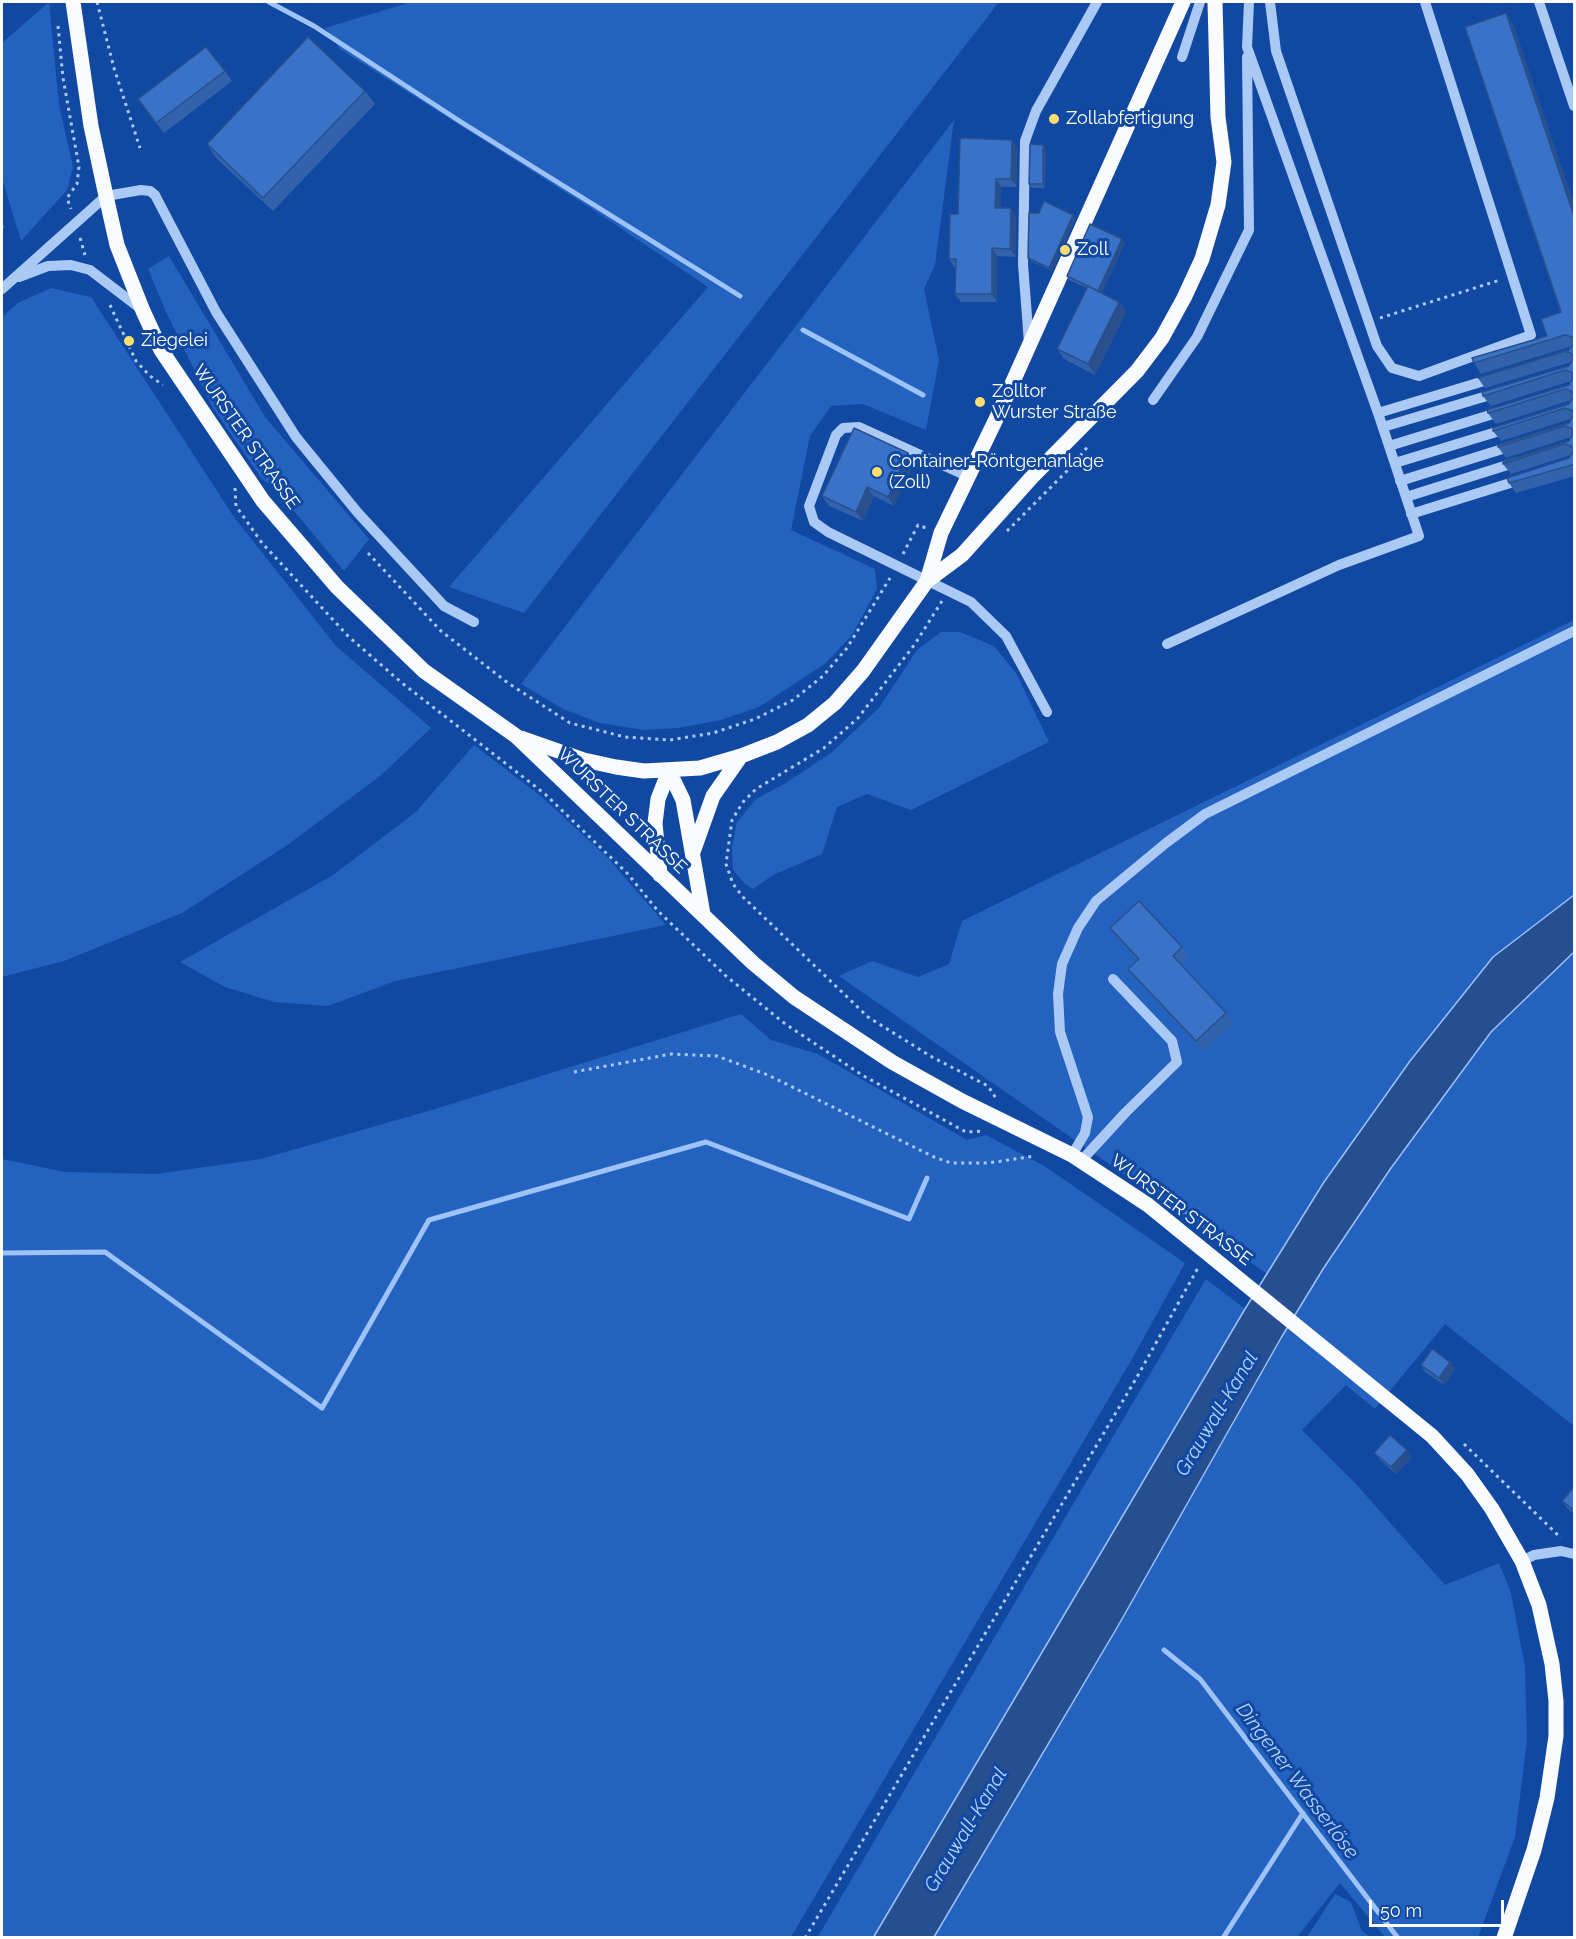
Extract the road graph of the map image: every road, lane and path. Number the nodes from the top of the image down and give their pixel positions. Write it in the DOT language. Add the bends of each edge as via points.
graph roads {
  1 [pos="73,2"];
  2 [pos="97,2"];
  3 [pos="1097,2"];
  4 [pos="1183,2"];
  5 [pos="1200,2"];
  6 [pos="1215,2"];
  7 [pos="1249,2"];
  8 [pos="1270,2"];
  9 [pos="1425,2"];
  10 [pos="1539,2"];
  11 [pos="1546,2"];
  12 [pos="1543,14"];
  13 [pos="57,18"];
  14 [pos="1247,48"];
  15 [pos="1182,57"];
  16 [pos="1575,106"];
  17 [pos="140,148"];
  18 [pos="106,196"];
  19 [pos="75,221"];
  20 [pos="90,270"];
  21 [pos="1512,276"];
  22 [pos="13,280"];
  23 [pos="2,289"];
  24 [pos="108,301"];
  25 [pos="143,311"];
  26 [pos="1369,322"];
  27 [pos="1030,346"];
  28 [pos="1508,374"];
  29 [pos="168,388"];
  30 [pos="1513,388"];
  31 [pos="1153,400"];
  32 [pos="1519,406"];
  33 [pos="1378,413"];
  34 [pos="1514,426"];
  35 [pos="1383,427"];
  36 [pos="1092,441"];
  37 [pos="1519,444"];
  38 [pos="1389,446"];
  39 [pos="1524,460"];
  40 [pos="1395,463"];
  41 [pos="969,477"];
  42 [pos="1530,477"];
  43 [pos="1400,481"];
  44 [pos="234,487"];
  45 [pos="1406,497"];
  46 [pos="1412,514"];
  47 [pos="941,533"];
  48 [pos="1004,534"];
  49 [pos="368,553"];
  50 [pos="896,566"];
  51 [pos="927,581"];
  52 [pos="949,591"];
  53 [pos="474,622"];
  54 [pos="1575,631"];
  55 [pos="1167,644"];
  56 [pos="1047,712"];
  57 [pos="516,736"];
  58 [pos="741,756"];
  59 [pos="669,771"];
  60 [pos="693,852"];
  61 [pos="660,875"];
  62 [pos="703,914"];
  63 [pos="1113,979"];
  64 [pos="574,1072"];
  65 [pos="1006,1105"];
  66 [pos="993,1131"];
  67 [pos="1031,1150"];
  68 [pos="1076,1158"];
  69 [pos="1178,1207"];
  70 [pos="1196,1220"];
  71 [pos="1192,1258"];
  72 [pos="1204,1258"];
  73 [pos="1207,1270"];
  74 [pos="1575,1554"];
  75 [pos="1522,1561"];
  76 [pos="805,1938"];
  77 [pos="1504,1938"];
  1 -- 18 [label="main road, WURSTER STRASSE" via="91,126"];
  2 -- 17 [label="path"];
  3 -- 27 [label="street" via="1036,111 1025,141 1023,264"];
  4 -- 27 [label="main road"];
  5 -- 15 [label="street"];
  6 -- 51 [label="main road" via="1218,117 1224,162 1218,205 1202,259 1184,298 1162,338 1137,371 1032,477 962,555"];
  7 -- 14 [label="street"];
  8 -- 26 [label="street" via="1276,51"];
  9 -- 21 [label="street"];
  10 -- 12 [label="street"];
  11 -- 12 [label="street"];
  12 -- 16 [label="street"];
  13 -- 19 [label="path" via="78,167 77,184 67,198"];
  14 -- 31 [label="street" via="1249,230 1197,337"];
  14 -- 33 [label="street"];
  18 -- 19 [label="street"];
  18 -- 25 [label="main road, WURSTER STRASSE" via="117,245"];
  18 -- 53 [label="street" via="141,190 155,195 216,312 296,437 358,513 444,606"];
  19 -- 20 [label="path"];
  19 -- 22 [label="street"];
  20 -- 22 [label="street" via="71,265 48,267"];
  20 -- 25 [label="street"];
  21 -- 26 [label="path"];
  21 -- 26 [label="street" via="1531,335 1419,376 1392,368 1377,346"];
  22 -- 23 [label="street"];
  24 -- 29 [label="path" via="136,361"];
  25 -- 57 [label="main road, WURSTER STRASSE" via="161,350 263,501 330,578 424,670"];
  27 -- 41 [label="main road"];
  28 -- 33 [label="street"];
  30 -- 35 [label="street"];
  32 -- 38 [label="street"];
  33 -- 35 [label="street"];
  34 -- 40 [label="street"];
  35 -- 38 [label="street"];
  36 -- 48 [label="path" via="1071,468"];
  37 -- 43 [label="street"];
  38 -- 40 [label="street"];
  39 -- 45 [label="street"];
  40 -- 43 [label="street"];
  41 -- 47 [label="main road"];
  41 -- 50 [label="street" via="859,427 843,428 836,435 809,506 814,522"];
  42 -- 46 [label="street"];
  43 -- 45 [label="street"];
  44 -- 66 [label="path" via="236,506 262,543 349,637 545,794 596,841 658,911 726,976 784,1023 911,1104 966,1132"];
  45 -- 46 [label="street"];
  46 -- 55 [label="street" via="1419,536 1339,565"];
  47 -- 50 [label="path" via="918,525"];
  47 -- 51 [label="main road"];
  49 -- 50 [label="path" via="441,631 508,683 570,723 625,737 670,740 734,726 793,700 823,676 847,648"];
  50 -- 51 [label="street"];
  51 -- 52 [label="street"];
  51 -- 58 [label="main road" via="863,671 835,703 808,725"];
  52 -- 56 [label="street" via="971,602 1006,636"];
  52 -- 65 [label="path" via="915,644 858,718 824,748 756,789 743,802 732,820 726,864 743,897 868,1017 988,1086 997,1100"];
  54 -- 68 [label="street" via="1205,814 1096,902 1078,928 1062,964 1058,994 1060,1032 1088,1117"];
  57 -- 59 [label="main road, WURSTER STRASSE" via="584,760 644,771"];
  57 -- 61 [label="main road, WURSTER STRASSE"];
  58 -- 59 [label="main road" via="700,768"];
  58 -- 60 [label="main road, WURSTER STRASSE" via="713,796"];
  59 -- 60 [label="main road, WURSTER STRASSE" via="683,800"];
  59 -- 61 [label="main road" via="658,799 655,822"];
  60 -- 62 [label="main road, WURSTER STRASSE"];
  61 -- 62 [label="main road, WURSTER STRASSE"];
  62 -- 68 [label="main road, WURSTER STRASSE" via="753,963 830,1023 962,1101"];
  63 -- 68 [label="street" via="1172,1041 1177,1062"];
  64 -- 67 [label="path" via="671,1054 717,1056 768,1075 951,1163 988,1163 1040,1154"];
  68 -- 72 [label="main road, WURSTER STRASSE" via="1148,1205"];
  69 -- 70 [label="path"];
  71 -- 72 [label="path"];
  72 -- 73 [label="path"];
  72 -- 75 [label="main road, WURSTER STRASSE" via="1230,1270 1432,1436 1467,1474"];
  72 -- 76 [label="path"];
  74 -- 75 [label="street" via="1546,1553"];
  75 -- 77 [label="main road, WURSTER STRASSE" via="1539,1605 1552,1664 1556,1736 1547,1798"];
}
